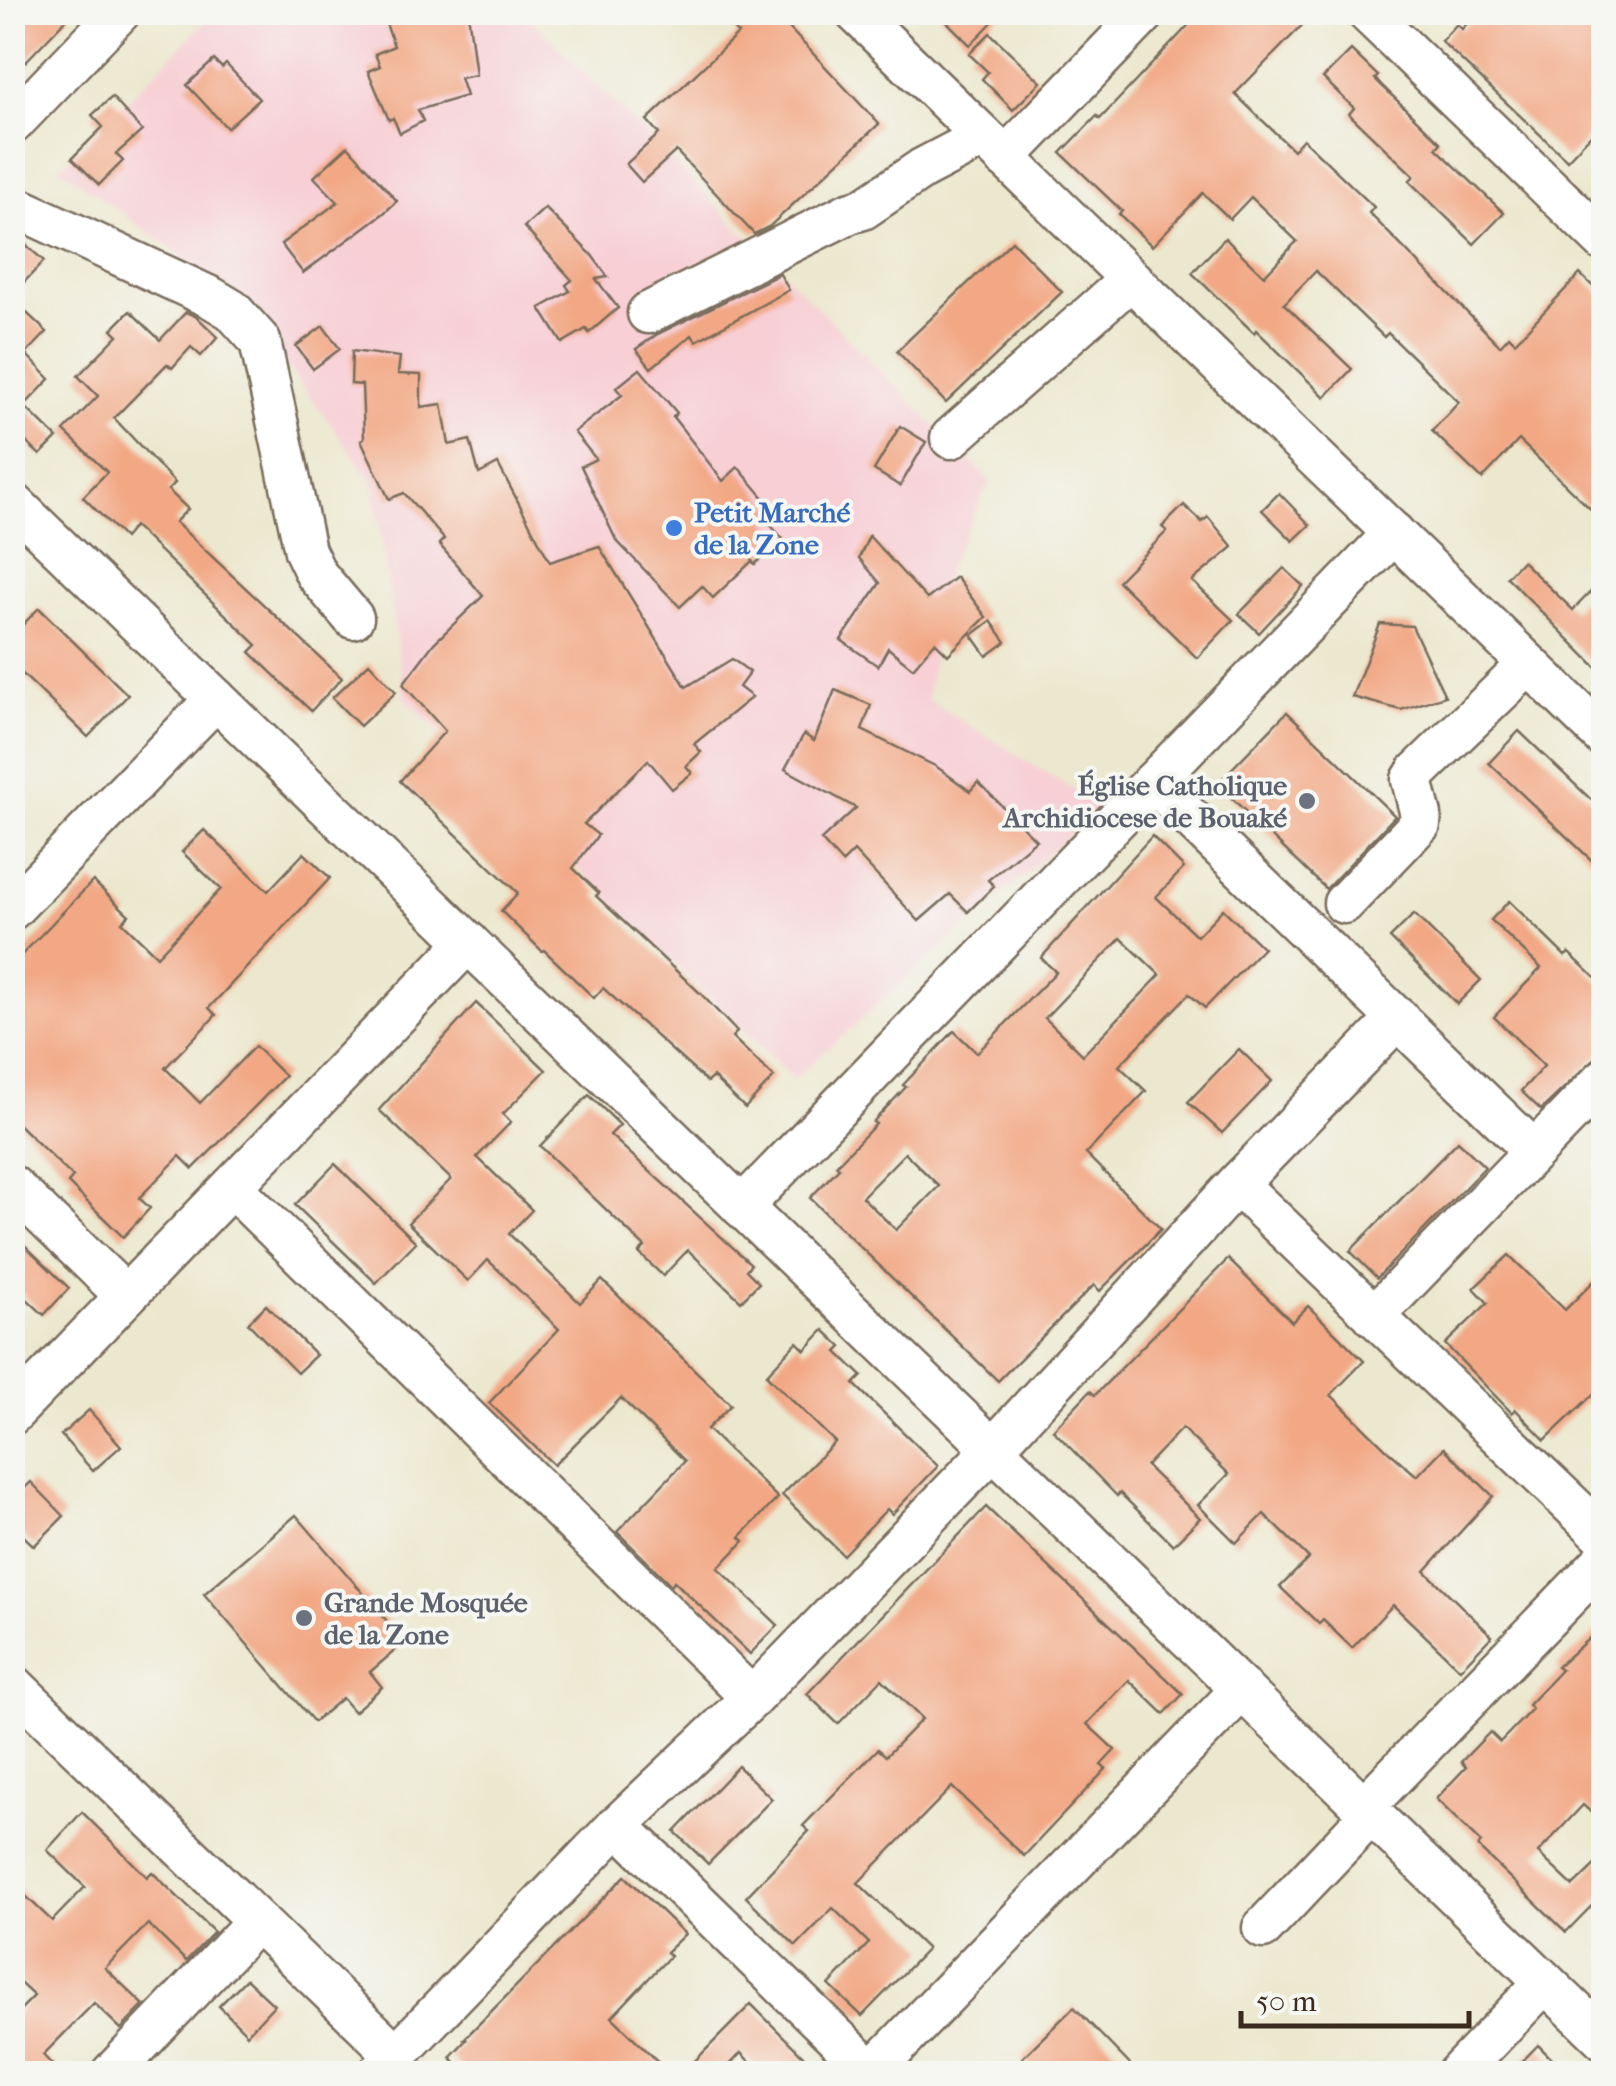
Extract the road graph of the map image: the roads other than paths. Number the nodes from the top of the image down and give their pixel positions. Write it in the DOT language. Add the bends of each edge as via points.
graph roads {
  1 [pos="120,12"];
  2 [pos="854,12"];
  3 [pos="1146,12"];
  4 [pos="1391,20"];
  5 [pos="12,124"];
  6 [pos="994,148"];
  7 [pos="12,205"];
  8 [pos="1604,241"];
  9 [pos="1131,280"];
  10 [pos="648,313"];
  11 [pos="950,438"];
  12 [pos="14,507"];
  13 [pos="1394,533"];
  14 [pos="353,618"];
  15 [pos="1528,666"];
  16 [pos="216,698"];
  17 [pos="1604,737"];
  18 [pos="1153,782"];
  19 [pos="1344,903"];
  20 [pos="12,910"];
  21 [pos="468,942"];
  22 [pos="1398,1018"];
  23 [pos="1604,1079"];
  24 [pos="1534,1150"];
  25 [pos="1237,1184"];
  26 [pos="12,1186"];
  27 [pos="232,1187"];
  28 [pos="742,1207"];
  29 [pos="126,1296"];
  30 [pos="1374,1316"];
  31 [pos="12,1414"];
  32 [pos="993,1449"];
  33 [pos="1604,1536"];
  34 [pos="1604,1560"];
  35 [pos="12,1684"];
  36 [pos="1242,1689"];
  37 [pos="752,1698"];
  38 [pos="1368,1811"];
  39 [pos="618,1825"];
  40 [pos="257,1920"];
  41 [pos="1264,1928"];
  42 [pos="1545,1982"];
  43 [pos="1604,2038"];
  44 [pos="387,2064"];
  45 [pos="872,2073"];
  46 [pos="111,2074"];
  47 [pos="1457,2074"];
  1 -- 5 [label="street"];
  2 -- 6 [label="street"];
  3 -- 6 [label="street"];
  4 -- 8 [label="street"];
  6 -- 9 [label="street"];
  6 -- 10 [label="street" via="913,174 863,209"];
  7 -- 14 [label="street" via="212,298 260,341 305,551"];
  9 -- 11 [label="street"];
  9 -- 13 [label="street"];
  12 -- 16 [label="street"];
  13 -- 15 [label="street"];
  13 -- 18 [label="street"];
  15 -- 17 [label="street"];
  15 -- 19 [label="street" via="1417,772 1412,780 1420,824"];
  16 -- 20 [label="street"];
  16 -- 21 [label="street"];
  18 -- 22 [label="street"];
  18 -- 28 [label="street"];
  21 -- 27 [label="street"];
  21 -- 28 [label="street"];
  22 -- 24 [label="street"];
  22 -- 25 [label="street"];
  23 -- 24 [label="street"];
  24 -- 30 [label="street"];
  25 -- 30 [label="street"];
  25 -- 32 [label="street"];
  26 -- 29 [label="street"];
  27 -- 29 [label="street"];
  27 -- 37 [label="street"];
  28 -- 32 [label="street"];
  29 -- 31 [label="street"];
  30 -- 33 [label="street"];
  32 -- 36 [label="street"];
  32 -- 37 [label="street"];
  34 -- 38 [label="street"];
  35 -- 40 [label="street"];
  36 -- 38 [label="street"];
  36 -- 45 [label="street"];
  37 -- 39 [label="street"];
  38 -- 41 [label="street"];
  38 -- 42 [label="street"];
  39 -- 44 [label="street"];
  39 -- 45 [label="street"];
  40 -- 44 [label="street"];
  40 -- 46 [label="street"];
  42 -- 43 [label="street"];
  42 -- 47 [label="street"];
}
